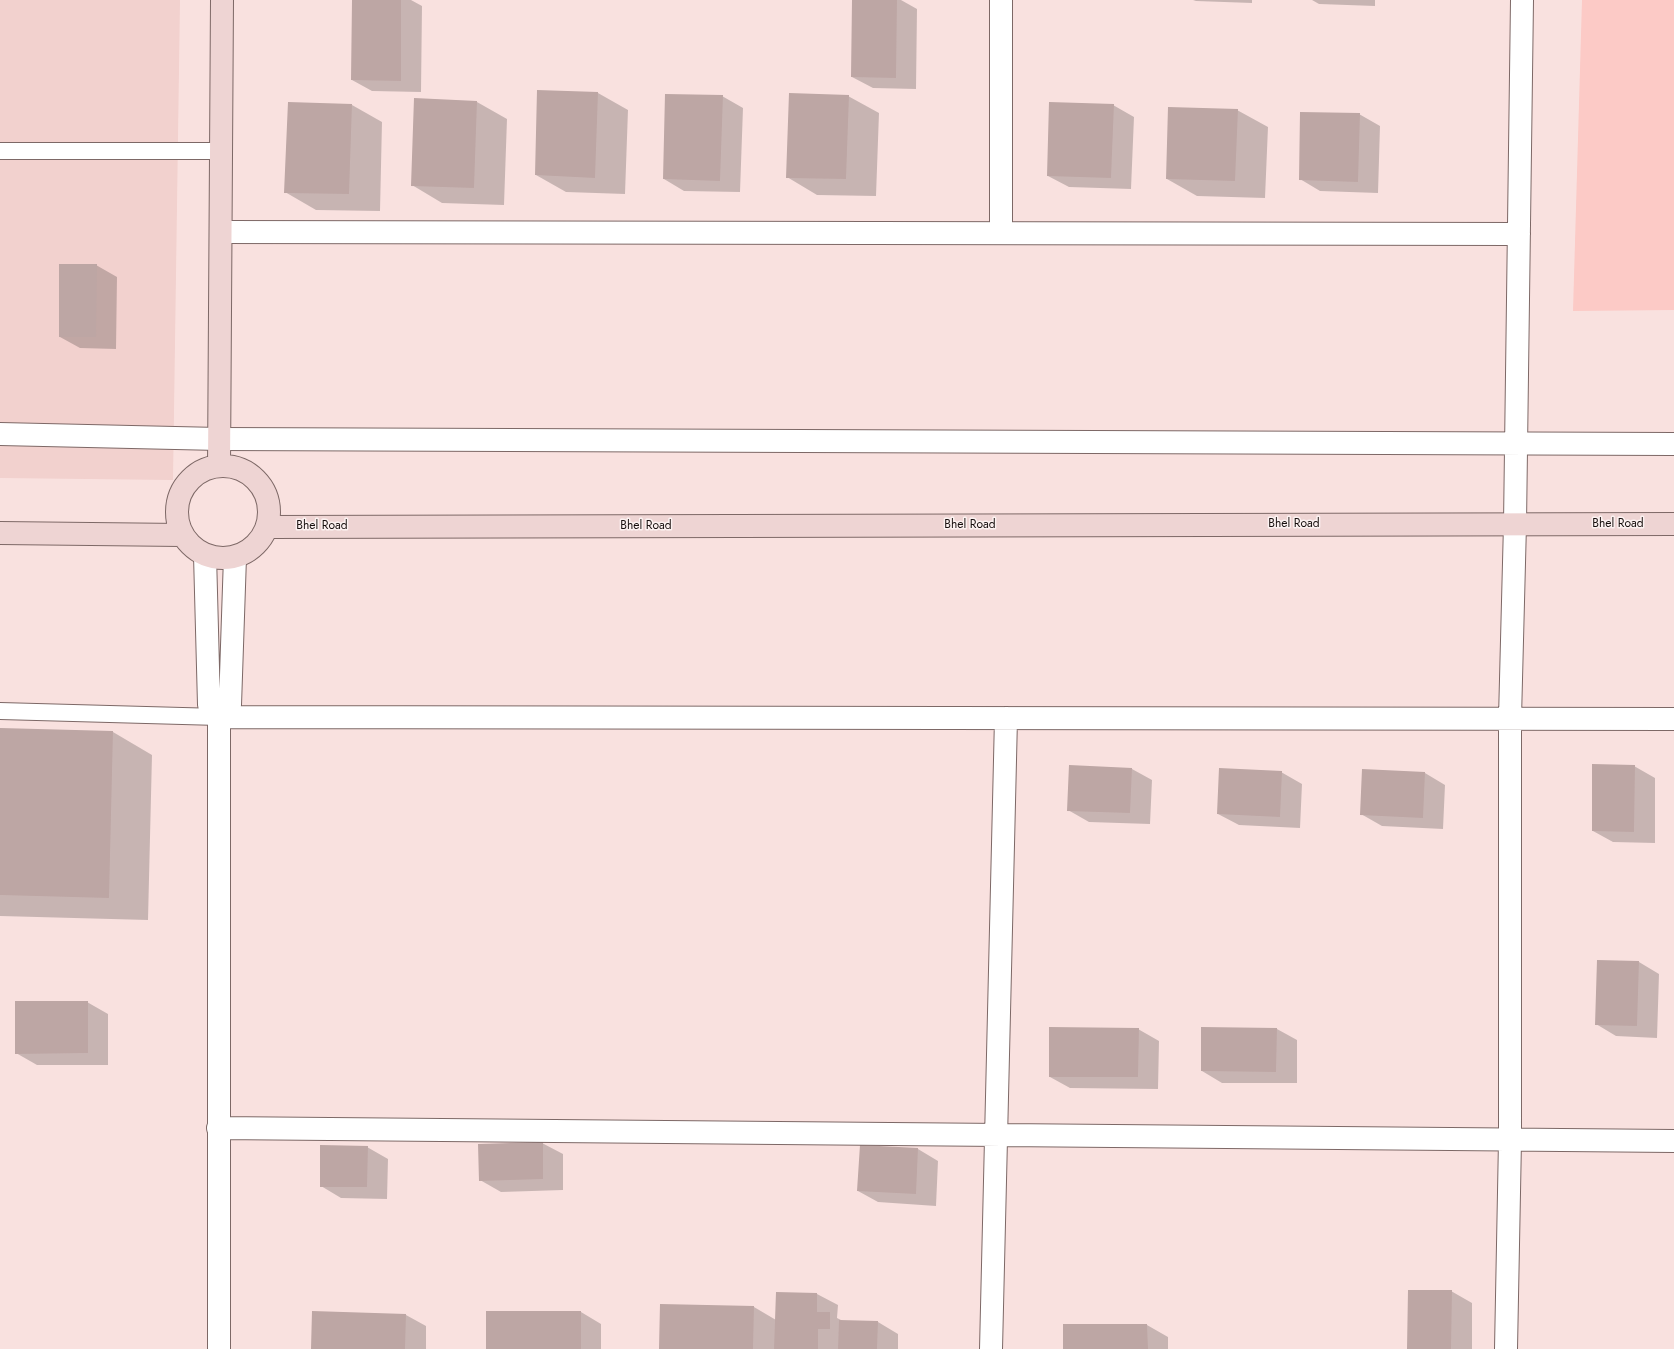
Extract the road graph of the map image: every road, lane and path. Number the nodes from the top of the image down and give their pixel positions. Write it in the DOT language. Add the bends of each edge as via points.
graph roads {
  1 [pos="222,0"];
  2 [pos="1001,0"];
  3 [pos="1522,0"];
  4 [pos="0,151"];
  5 [pos="221,151"];
  6 [pos="221,232"];
  7 [pos="1001,233"];
  8 [pos="1519,234"];
  9 [pos="0,434"];
  10 [pos="219,439"];
  11 [pos="1515,443"];
  12 [pos="1674,444"];
  13 [pos="219,466"];
  14 [pos="1515,524"];
  15 [pos="1674,524"];
  16 [pos="267,526"];
  17 [pos="0,533"];
  18 [pos="182,535"];
  19 [pos="205,555"];
  20 [pos="235,557"];
  21 [pos="0,711"];
  22 [pos="219,717"];
  23 [pos="1006,718"];
  24 [pos="1510,718"];
  25 [pos="1674,719"];
  26 [pos="218,1128"];
  27 [pos="997,1135"];
  28 [pos="1510,1140"];
  29 [pos="1674,1142"];
  30 [pos="219,1349"];
  31 [pos="991,1349"];
  32 [pos="1506,1349"];
  1 -- 5 [label="street"];
  2 -- 7 [label="street"];
  3 -- 8 [label="street"];
  4 -- 5 [label="lane"];
  5 -- 6 [label="street"];
  6 -- 7 [label="street"];
  6 -- 10 [label="street"];
  7 -- 8 [label="street"];
  8 -- 11 [label="street"];
  9 -- 10 [label="street"];
  10 -- 11 [label="street"];
  10 -- 13 [label="street"];
  11 -- 12 [label="street"];
  11 -- 14 [label="street"];
  13 -- 16 [label="street" via="235,467 249,474 260,484 267,497 270,512"];
  13 -- 18 [label="street" via="204,470 191,478 181,490 176,505"];
  14 -- 15 [label="street, Bhel Road"];
  14 -- 16 [label="street, Bhel Road"];
  14 -- 24 [label="street"];
  16 -- 20 [label="street" via="260,540 249,551"];
  17 -- 18 [label="street"];
  18 -- 19 [label="street" via="192,547"];
  19 -- 20 [label="street" via="220,559"];
  19 -- 22 [label="street" via="209,705"];
  20 -- 22 [label="street" via="230,705"];
  21 -- 22 [label="lane"];
  22 -- 23 [label="street"];
  22 -- 26 [label="street"];
  23 -- 24 [label="street"];
  23 -- 27 [label="street"];
  24 -- 25 [label="street"];
  24 -- 28 [label="street"];
  26 -- 27 [label="street"];
  26 -- 30 [label="street"];
  27 -- 28 [label="street"];
  27 -- 31 [label="street"];
  28 -- 29 [label="street"];
  28 -- 32 [label="street"];
}
